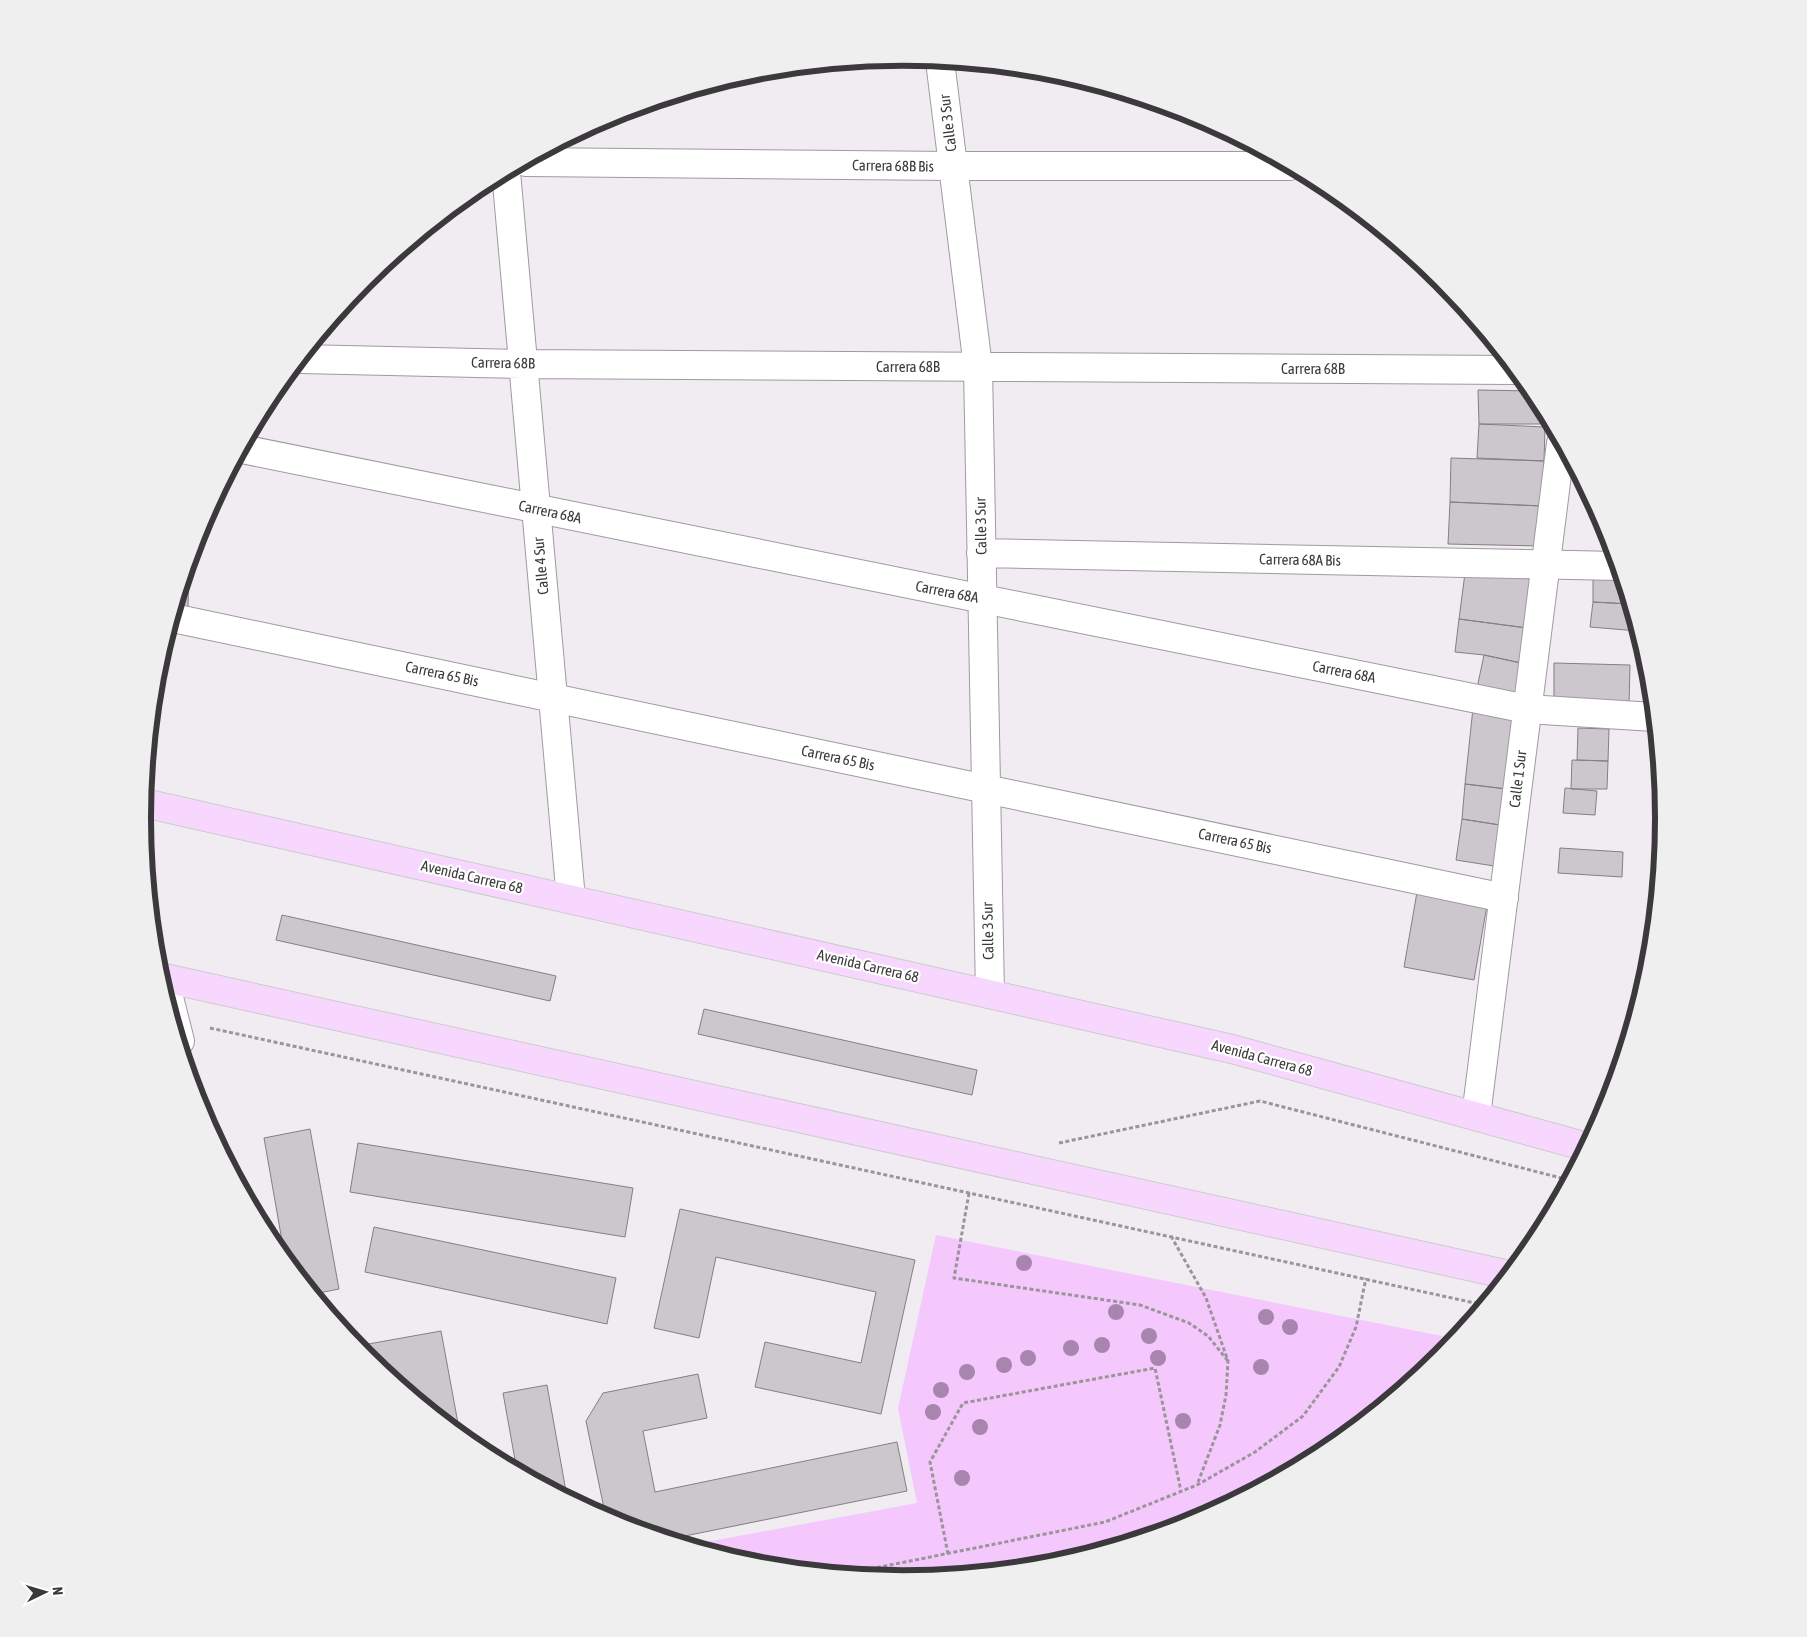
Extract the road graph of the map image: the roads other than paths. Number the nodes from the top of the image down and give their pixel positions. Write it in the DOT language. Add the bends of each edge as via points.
graph roads {
  1 [pos="941,68"];
  2 [pos="536,162"];
  3 [pos="953,166"];
  4 [pos="1278,166"];
  5 [pos="507,180"];
  6 [pos="308,359"];
  7 [pos="523,364"];
  8 [pos="978,367"];
  9 [pos="1506,370"];
  10 [pos="248,450"];
  11 [pos="1560,451"];
  12 [pos="536,510"];
  13 [pos="981,553"];
  14 [pos="1546,565"];
  15 [pos="1612,566"];
  16 [pos="982,600"];
  17 [pos="178,619"];
  18 [pos="552,698"];
  19 [pos="1527,709"];
  20 [pos="1648,717"];
  21 [pos="986,789"];
  22 [pos="152,805"];
  23 [pos="1504,898"];
  24 [pos="571,899"];
  25 [pos="169,979"];
  26 [pos="990,994"];
  27 [pos="1476,1116"];
  28 [pos="1574,1143"];
  29 [pos="1498,1273"];
  1 -- 3 [label="street, Calle 3 Sur"];
  2 -- 3 [label="street, Carrera 68B Bis"];
  3 -- 4 [label="street, Carrera 68B Bis"];
  3 -- 8 [label="street, Calle 3 Sur"];
  5 -- 7 [label="street, Calle 4 Sur"];
  6 -- 7 [label="street, Carrera 68B"];
  7 -- 8 [label="street, Carrera 68B"];
  7 -- 12 [label="street, Calle 4 Sur"];
  8 -- 9 [label="street, Carrera 68B"];
  8 -- 13 [label="street, Calle 3 Sur"];
  10 -- 12 [label="street, Carrera 68A"];
  11 -- 14 [label="street, Calle 1 Sur"];
  12 -- 16 [label="street, Carrera 68A"];
  12 -- 18 [label="street, Calle 4 Sur"];
  13 -- 14 [label="street, Carrera 68A Bis"];
  13 -- 16 [label="street, Calle 3 Sur"];
  14 -- 15 [label="street, Carrera 68A Bis"];
  14 -- 19 [label="street, Calle 1 Sur"];
  16 -- 19 [label="street, Carrera 68A"];
  16 -- 21 [label="street, Calle 3 Sur"];
  17 -- 18 [label="street, Carrera 65 Bis"];
  18 -- 21 [label="street, Carrera 65 Bis"];
  18 -- 24 [label="street, Calle 4 Sur"];
  19 -- 20 [label="street, Carrera 68A"];
  19 -- 23 [label="street, Calle 1 Sur"];
  21 -- 23 [label="street, Carrera 65 Bis"];
  21 -- 26 [label="street, Calle 3 Sur"];
  22 -- 24 [label="main road, Avenida Carrera 68"];
  23 -- 27 [label="street, Calle 1 Sur"];
  24 -- 26 [label="main road, Avenida Carrera 68"];
  25 -- 29 [label="main road"];
  26 -- 27 [label="main road, Avenida Carrera 68" via="1232,1049"];
  27 -- 28 [label="main road, Avenida Carrera 68"];
}
